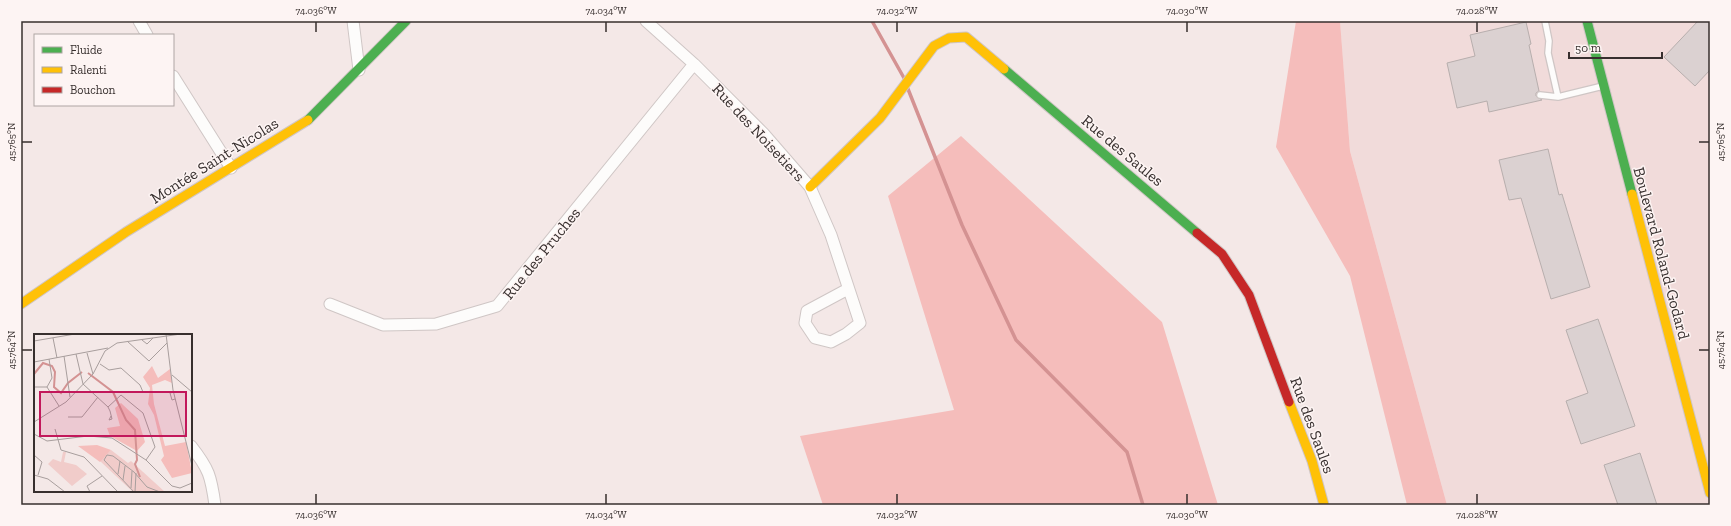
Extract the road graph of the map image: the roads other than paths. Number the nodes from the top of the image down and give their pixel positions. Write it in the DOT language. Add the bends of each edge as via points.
graph roads {
  1 [pos="139,21"];
  2 [pos="353,21"];
  3 [pos="406,21"];
  4 [pos="646,21"];
  5 [pos="1545,21"];
  6 [pos="1587,21"];
  7 [pos="146,34"];
  8 [pos="694,64"];
  9 [pos="359,70"];
  10 [pos="174,78"];
  11 [pos="1603,86"];
  12 [pos="1540,95"];
  13 [pos="1558,97"];
  14 [pos="231,168"];
  15 [pos="810,187"];
  16 [pos="848,289"];
  17 [pos="21,304"];
  18 [pos="330,304"];
  19 [pos="192,447"];
  20 [pos="1710,493"];
  21 [pos="215,505"];
  22 [pos="1324,505"];
  1 -- 7 [label="street"];
  2 -- 9 [label="street"];
  3 -- 9 [label="street, Montée Saint-Nicolas"];
  4 -- 8 [label="street, Rue des Noisetiers"];
  5 -- 13 [label="lane" via="1549,41 1548,53"];
  6 -- 11 [label="street, Boulevard Roland-Godard"];
  8 -- 15 [label="street, Rue des Noisetiers" via="764,134"];
  8 -- 18 [label="street, Rue des Pruches" via="497,306 436,324 384,325"];
  9 -- 14 [label="street, Montée Saint-Nicolas" via="307,121"];
  10 -- 14 [label="street"];
  11 -- 13 [label="lane"];
  11 -- 20 [label="street, Boulevard Roland-Godard"];
  12 -- 13 [label="lane"];
  14 -- 17 [label="street, Montée Saint-Nicolas" via="126,232"];
  15 -- 16 [label="street, Rue des Noisetiers"];
  15 -- 22 [label="street, Rue des Saules" via="880,118 934,46 949,38 966,37 1222,254 1250,295 1312,461"];
  16 -- 16 [label="street, Rue des Noisetiers" via="807,311 805,323 815,338 831,342 860,323"];
  19 -- 21 [label="street" via="211,478"];
}
